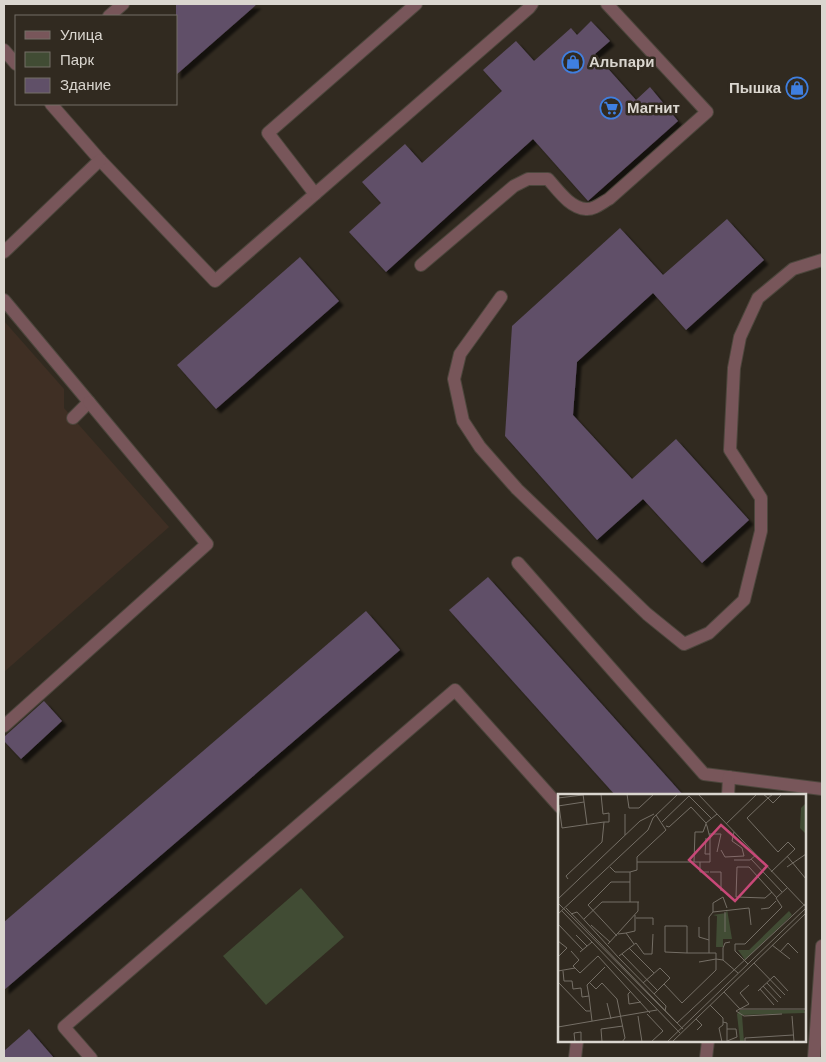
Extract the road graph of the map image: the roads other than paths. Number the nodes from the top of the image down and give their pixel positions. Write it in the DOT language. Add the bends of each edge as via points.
graph roads {
  1 [pos="123,4"];
  2 [pos="416,4"];
  3 [pos="532,4"];
  4 [pos="607,4"];
  5 [pos="110,15"];
  6 [pos="4,50"];
  7 [pos="15,63"];
  8 [pos="52,105"];
  9 [pos="100,160"];
  10 [pos="315,194"];
  11 [pos="4,252"];
  12 [pos="822,260"];
  13 [pos="421,265"];
  14 [pos="501,297"];
  15 [pos="4,300"];
  16 [pos="89,402"];
  17 [pos="73,418"];
  18 [pos="518,563"];
  19 [pos="4,726"];
  20 [pos="729,777"];
  21 [pos="822,789"];
  22 [pos="728,794"];
  23 [pos="558,804"];
  24 [pos="822,946"];
  25 [pos="577,1042"];
  26 [pos="708,1042"];
  27 [pos="91,1058"];
  28 [pos="575,1058"];
  29 [pos="706,1058"];
  30 [pos="814,1058"];
  1 -- 5 [label="street"];
  2 -- 10 [label="street" via="268,133"];
  3 -- 10 [label="street"];
  4 -- 13 [label="street" via="707,112 609,199 586,209 564,197 548,179 528,179 514,186"];
  6 -- 7 [label="street"];
  8 -- 9 [label="street"];
  9 -- 10 [label="street" via="215,281"];
  9 -- 11 [label="street"];
  12 -- 14 [label="street" via="793,269 758,298 740,336 734,368 730,450 761,498 761,531 744,600 709,633 684,644 647,614 517,488 480,447 463,422 454,379 460,354"];
  15 -- 16 [label="street"];
  16 -- 17 [label="street"];
  16 -- 19 [label="street" via="207,544"];
  18 -- 20 [label="street" via="704,774"];
  20 -- 21 [label="street"];
  20 -- 22 [label="street"];
  23 -- 27 [label="street" via="455,690 64,1028"];
  24 -- 30 [label="street"];
  25 -- 28 [label="street"];
  26 -- 29 [label="street"];
}
